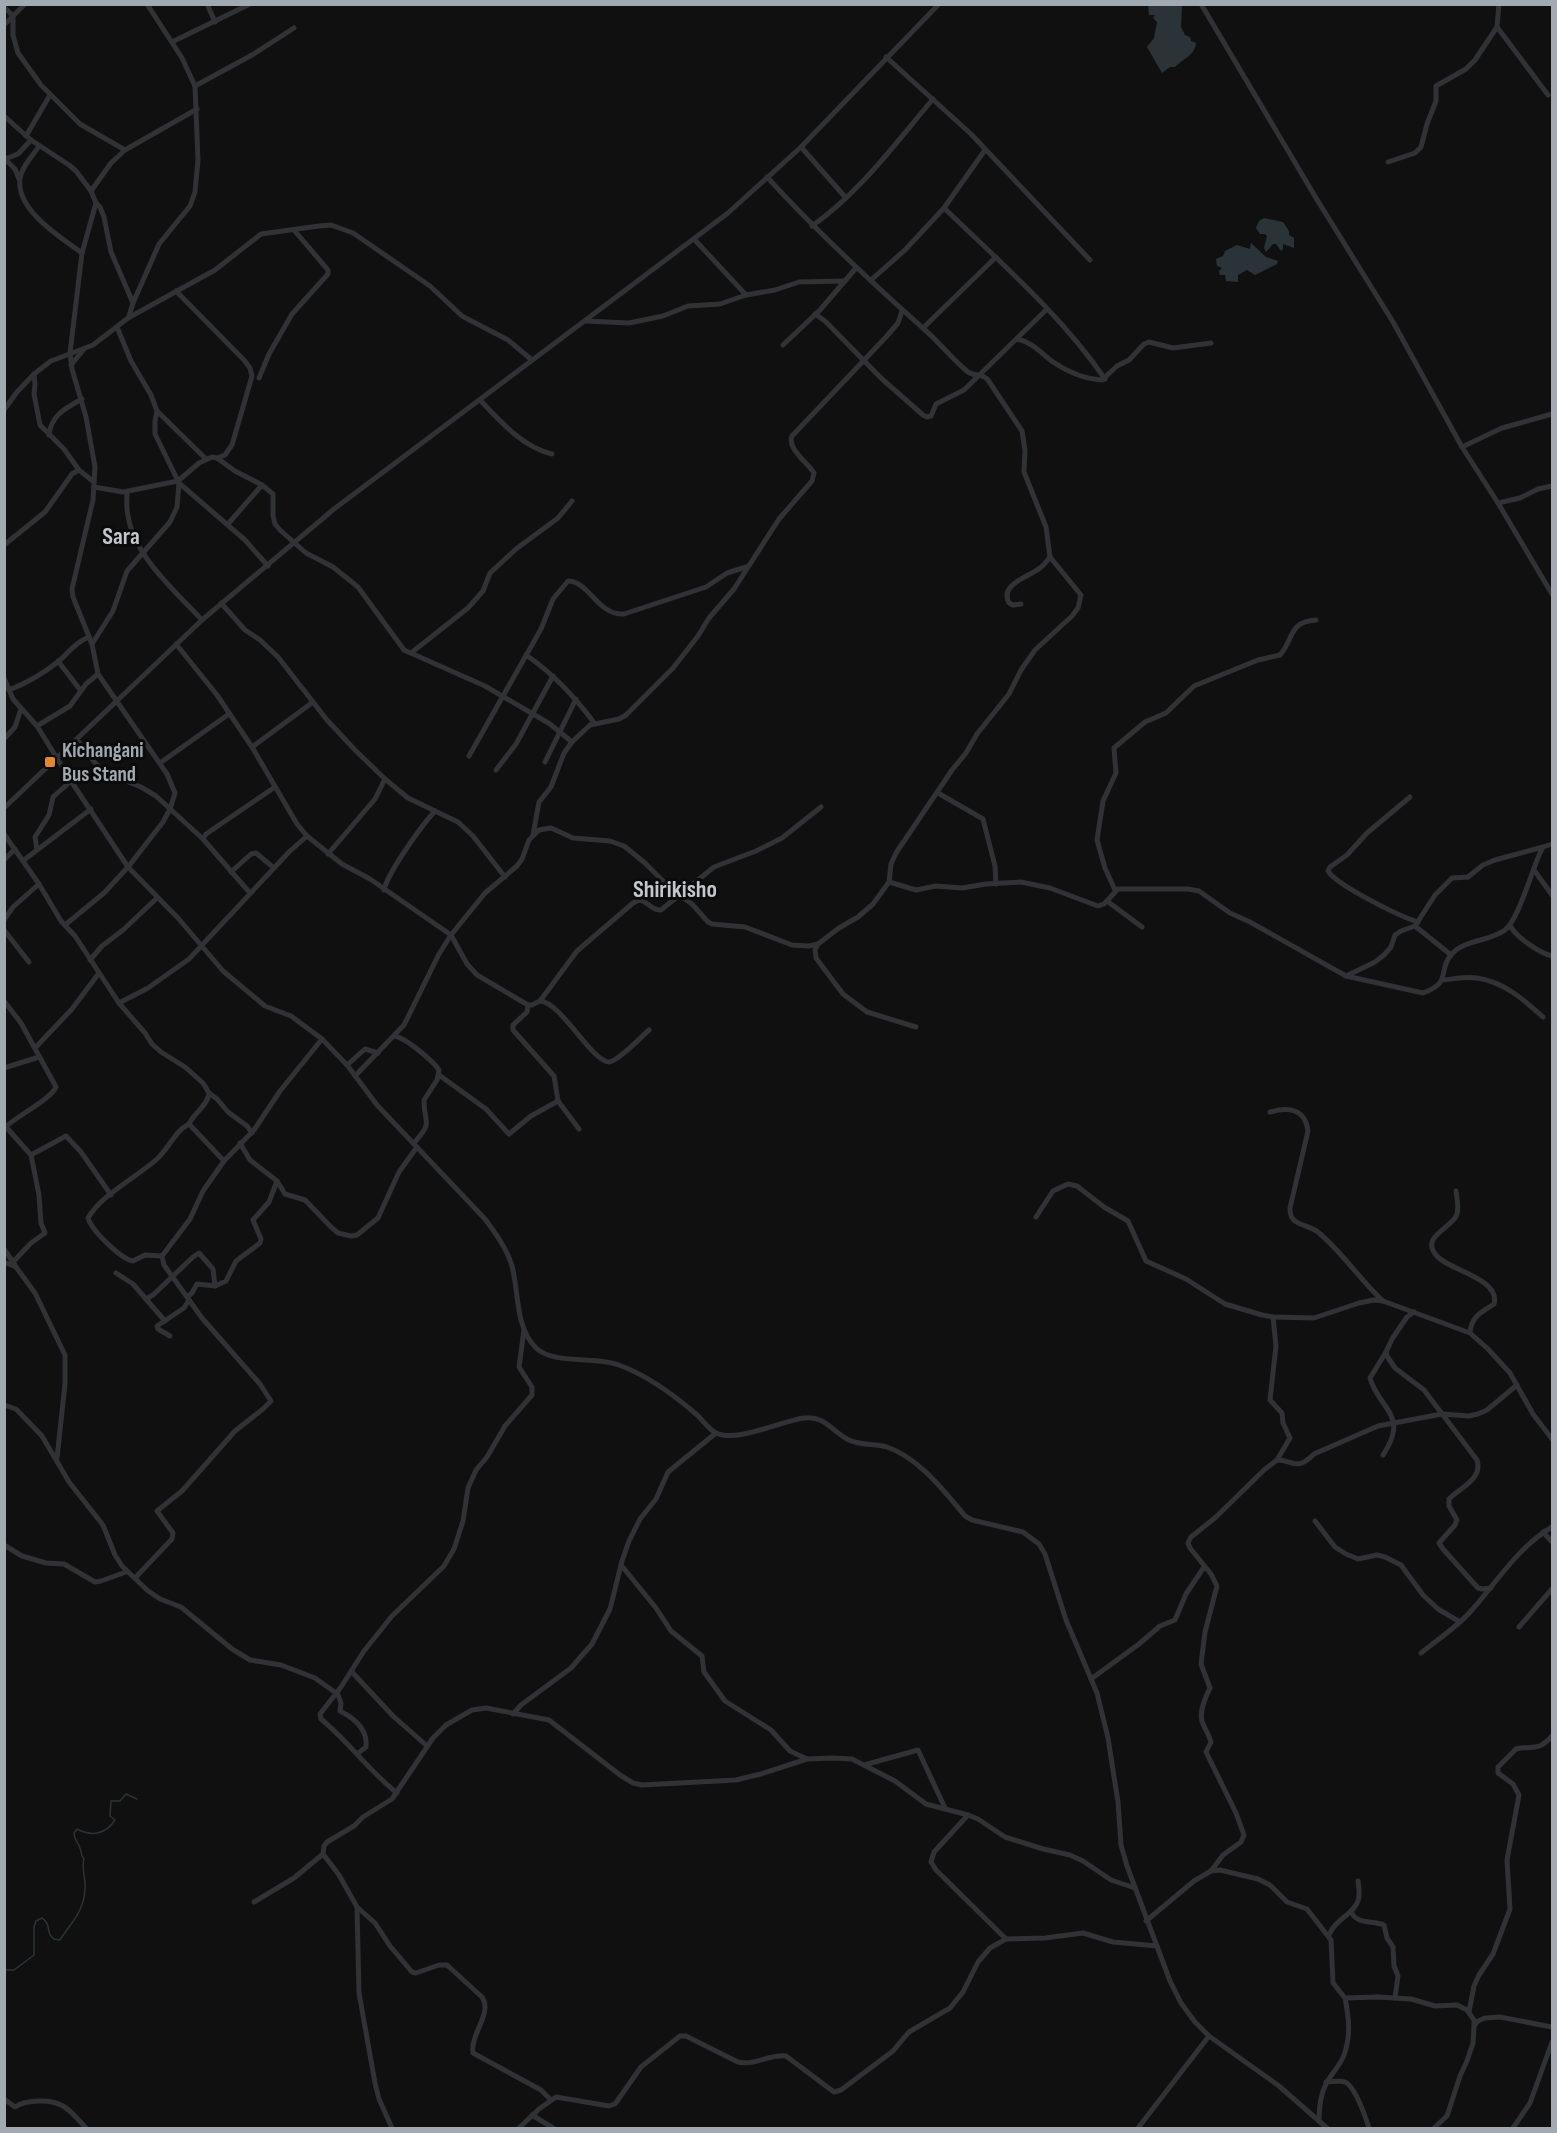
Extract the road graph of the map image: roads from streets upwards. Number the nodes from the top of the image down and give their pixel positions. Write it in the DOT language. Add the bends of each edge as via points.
graph roads {
  1 [pos="25,4"];
  2 [pos="147,4"];
  3 [pos="207,4"];
  4 [pos="250,4"];
  5 [pos="939,4"];
  6 [pos="1201,4"];
  7 [pos="1499,4"];
  8 [pos="4,7"];
  9 [pos="13,16"];
  10 [pos="215,22"];
  11 [pos="4,25"];
  12 [pos="1497,27"];
  13 [pos="294,28"];
  14 [pos="172,42"];
  15 [pos="886,57"];
  16 [pos="195,86"];
  17 [pos="50,95"];
  18 [pos="1548,95"];
  19 [pos="933,99"];
  20 [pos="197,109"];
  21 [pos="4,116"];
  22 [pos="28,138"];
  23 [pos="39,146"];
  24 [pos="801,147"];
  25 [pos="125,150"];
  26 [pos="985,150"];
  27 [pos="5,159"];
  28 [pos="1388,162"];
  29 [pos="768,177"];
  30 [pos="20,179"];
  31 [pos="91,191"];
  32 [pos="846,198"];
  33 [pos="96,203"];
  34 [pos="944,208"];
  35 [pos="812,226"];
  36 [pos="294,230"];
  37 [pos="694,239"];
  38 [pos="82,253"];
  39 [pos="996,257"];
  40 [pos="1090,260"];
  41 [pos="856,268"];
  42 [pos="871,280"];
  43 [pos="845,281"];
  44 [pos="176,291"];
  45 [pos="746,295"];
  46 [pos="133,303"];
  47 [pos="1047,309"];
  48 [pos="902,311"];
  49 [pos="815,314"];
  50 [pos="128,318"];
  51 [pos="585,321"];
  52 [pos="117,327"];
  53 [pos="923,328"];
  54 [pos="1017,339"];
  55 [pos="1211,342"];
  56 [pos="783,345"];
  57 [pos="85,348"];
  58 [pos="70,353"];
  59 [pos="532,360"];
  60 [pos="865,360"];
  61 [pos="71,365"];
  62 [pos="34,374"];
  63 [pos="979,375"];
  64 [pos="259,378"];
  65 [pos="1105,379"];
  66 [pos="82,399"];
  67 [pos="480,400"];
  68 [pos="4,410"];
  69 [pos="157,411"];
  70 [pos="1552,414"];
  71 [pos="49,435"];
  72 [pos="1462,447"];
  73 [pos="552,454"];
  74 [pos="217,458"];
  75 [pos="206,459"];
  76 [pos="79,470"];
  77 [pos="179,482"];
  78 [pos="94,484"];
  79 [pos="262,485"];
  80 [pos="1552,486"];
  81 [pos="127,492"];
  82 [pos="572,501"];
  83 [pos="1498,503"];
  84 [pos="228,524"];
  85 [pos="294,544"];
  86 [pos="4,545"];
  87 [pos="142,552"];
  88 [pos="1050,557"];
  89 [pos="268,566"];
  90 [pos="746,567"];
  91 [pos="1552,594"];
  92 [pos="221,603"];
  93 [pos="1021,604"];
  94 [pos="202,620"];
  95 [pos="1316,620"];
  96 [pos="88,637"];
  97 [pos="92,644"];
  98 [pos="176,644"];
  99 [pos="411,652"];
  100 [pos="526,655"];
  101 [pos="58,661"];
  102 [pos="98,674"];
  103 [pos="553,675"];
  104 [pos="4,678"];
  105 [pos="9,690"];
  106 [pos="81,691"];
  107 [pos="503,697"];
  108 [pos="576,699"];
  109 [pos="117,700"];
  110 [pos="313,702"];
  111 [pos="21,709"];
  112 [pos="229,714"];
  113 [pos="532,714"];
  114 [pos="595,724"];
  115 [pos="37,726"];
  116 [pos="560,732"];
  117 [pos="4,739"];
  118 [pos="77,740"];
  119 [pos="572,742"];
  120 [pos="252,747"];
  121 [pos="469,756"];
  122 [pos="58,759"];
  123 [pos="545,762"];
  124 [pos="160,763"];
  125 [pos="496,770"];
  126 [pos="385,779"];
  127 [pos="71,781"];
  128 [pos="274,787"];
  129 [pos="938,793"];
  130 [pos="1410,797"];
  131 [pos="821,807"];
  132 [pos="4,808"];
  133 [pos="91,809"];
  134 [pos="170,809"];
  135 [pos="435,811"];
  136 [pos="4,834"];
  137 [pos="533,835"];
  138 [pos="307,836"];
  139 [pos="202,839"];
  140 [pos="1552,844"];
  141 [pos="1543,847"];
  142 [pos="15,849"];
  143 [pos="37,849"];
  144 [pos="328,854"];
  145 [pos="4,860"];
  146 [pos="24,860"];
  147 [pos="128,867"];
  148 [pos="274,868"];
  149 [pos="1534,870"];
  150 [pos="231,872"];
  151 [pos="505,877"];
  152 [pos="386,882"];
  153 [pos="889,882"];
  154 [pos="39,884"];
  155 [pos="996,884"];
  156 [pos="378,885"];
  157 [pos="384,890"];
  158 [pos="1115,890"];
  159 [pos="250,893"];
  160 [pos="1552,895"];
  161 [pos="680,896"];
  162 [pos="157,898"];
  163 [pos="1107,901"];
  164 [pos="4,920"];
  165 [pos="1417,924"];
  166 [pos="65,925"];
  167 [pos="1510,925"];
  168 [pos="1142,927"];
  169 [pos="4,930"];
  170 [pos="451,935"];
  171 [pos="818,944"];
  172 [pos="201,946"];
  173 [pos="1450,955"];
  174 [pos="1552,956"];
  175 [pos="90,960"];
  176 [pos="29,962"];
  177 [pos="99,973"];
  178 [pos="1346,976"];
  179 [pos="1443,980"];
  180 [pos="4,1001"];
  181 [pos="540,1001"];
  182 [pos="119,1003"];
  183 [pos="528,1005"];
  184 [pos="1543,1017"];
  185 [pos="916,1027"];
  186 [pos="649,1030"];
  187 [pos="394,1035"];
  188 [pos="322,1039"];
  189 [pos="35,1048"];
  190 [pos="378,1053"];
  191 [pos="39,1057"];
  192 [pos="346,1065"];
  193 [pos="4,1068"];
  194 [pos="355,1076"];
  195 [pos="439,1076"];
  196 [pos="209,1093"];
  197 [pos="558,1101"];
  198 [pos="1269,1112"];
  199 [pos="189,1124"];
  200 [pos="5,1128"];
  201 [pos="579,1129"];
  202 [pos="252,1133"];
  203 [pos="240,1143"];
  204 [pos="416,1145"];
  205 [pos="31,1155"];
  206 [pos="224,1161"];
  207 [pos="277,1181"];
  208 [pos="1456,1191"];
  209 [pos="111,1195"];
  210 [pos="1036,1217"];
  211 [pos="4,1248"];
  212 [pos="162,1256"];
  213 [pos="4,1262"];
  214 [pos="15,1265"];
  215 [pos="116,1273"];
  216 [pos="174,1276"];
  217 [pos="214,1286"];
  218 [pos="146,1299"];
  219 [pos="188,1299"];
  220 [pos="1383,1301"];
  221 [pos="1414,1312"];
  222 [pos="1273,1317"];
  223 [pos="165,1321"];
  224 [pos="524,1330"];
  225 [pos="1470,1333"];
  226 [pos="170,1336"];
  227 [pos="1386,1352"];
  228 [pos="1517,1385"];
  229 [pos="4,1405"];
  230 [pos="1442,1414"];
  231 [pos="1393,1422"];
  232 [pos="716,1433"];
  233 [pos="1552,1439"];
  234 [pos="1383,1455"];
  235 [pos="57,1459"];
  236 [pos="1277,1460"];
  237 [pos="1315,1521"];
  238 [pos="1552,1527"];
  239 [pos="1543,1532"];
  240 [pos="1552,1542"];
  241 [pos="4,1545"];
  242 [pos="621,1565"];
  243 [pos="1204,1567"];
  244 [pos="126,1572"];
  245 [pos="135,1578"];
  246 [pos="1491,1588"];
  247 [pos="1552,1589"];
  248 [pos="1460,1622"];
  249 [pos="1519,1627"];
  250 [pos="1420,1653"];
  251 [pos="351,1671"];
  252 [pos="1091,1679"];
  253 [pos="336,1693"];
  254 [pos="513,1714"];
  255 [pos="1552,1736"];
  256 [pos="427,1746"];
  257 [pos="357,1754"];
  258 [pos="807,1759"];
  259 [pos="864,1765"];
  260 [pos="397,1792"];
  261 [pos="945,1808"];
  262 [pos="968,1815"];
  263 [pos="322,1854"];
  264 [pos="1211,1871"];
  265 [pos="1358,1881"];
  266 [pos="1135,1888"];
  267 [pos="254,1902"];
  268 [pos="357,1907"];
  269 [pos="1351,1911"];
  270 [pos="1146,1921"];
  271 [pos="1329,1935"];
  272 [pos="1006,1939"];
  273 [pos="1157,1946"];
  274 [pos="1345,1998"];
  275 [pos="1395,1998"];
  276 [pos="1469,2012"];
  277 [pos="1474,2026"];
  278 [pos="1552,2027"];
  279 [pos="1209,2036"];
  280 [pos="1552,2042"];
  281 [pos="1326,2082"];
  282 [pos="4,2099"];
  283 [pos="550,2099"];
  284 [pos="532,2115"];
  285 [pos="1319,2121"];
  286 [pos="86,2128"];
  287 [pos="392,2128"];
  288 [pos="519,2128"];
  289 [pos="553,2128"];
  290 [pos="1138,2128"];
  291 [pos="1327,2128"];
  292 [pos="1369,2128"];
  293 [pos="1434,2128"];
  294 [pos="1513,2128"];
  1 -- 9 [label="street"];
  2 -- 14 [label="street"];
  3 -- 10 [label="street"];
  4 -- 10 [label="street"];
  5 -- 15 [label="street"];
  6 -- 72 [label="street" via="1393,322"];
  7 -- 12 [label="street"];
  8 -- 9 [label="street"];
  9 -- 11 [label="street"];
  9 -- 17 [label="street" via="18,53"];
  10 -- 14 [label="street"];
  12 -- 18 [label="street"];
  12 -- 28 [label="street" via="1471,64 1436,86 1436,101 1418,151"];
  13 -- 16 [label="street"];
  14 -- 16 [label="street"];
  15 -- 19 [label="street"];
  15 -- 24 [label="street"];
  16 -- 20 [label="street"];
  17 -- 22 [label="street"];
  17 -- 25 [label="street" via="80,124"];
  19 -- 26 [label="street"];
  19 -- 32 [label="street"];
  20 -- 25 [label="street"];
  20 -- 46 [label="street" via="198,160 193,200 159,244"];
  21 -- 22 [label="street"];
  22 -- 23 [label="street"];
  22 -- 27 [label="street" via="18,154"];
  23 -- 30 [label="street"];
  23 -- 31 [label="street" via="69,165"];
  24 -- 29 [label="street"];
  24 -- 32 [label="street"];
  25 -- 31 [label="street"];
  26 -- 34 [label="street"];
  26 -- 40 [label="street"];
  27 -- 30 [label="street"];
  29 -- 35 [label="street"];
  29 -- 37 [label="street"];
  30 -- 38 [label="street" via="31,213"];
  31 -- 33 [label="street"];
  32 -- 35 [label="street"];
  33 -- 38 [label="street"];
  33 -- 46 [label="street"];
  34 -- 39 [label="street"];
  34 -- 42 [label="street"];
  35 -- 41 [label="street"];
  36 -- 44 [label="street" via="261,234 215,270"];
  36 -- 59 [label="street" via="331,225 353,233 425,282 462,316 508,340"];
  36 -- 64 [label="street" via="328,274 292,314"];
  37 -- 45 [label="street"];
  37 -- 51 [label="street"];
  38 -- 58 [label="street"];
  39 -- 47 [label="street"];
  39 -- 53 [label="street"];
  41 -- 42 [label="street"];
  41 -- 43 [label="street"];
  42 -- 48 [label="street"];
  43 -- 45 [label="street" via="799,282"];
  43 -- 49 [label="street"];
  44 -- 50 [label="street"];
  44 -- 74 [label="street" via="250,368 252,376 231,446"];
  45 -- 51 [label="street" via="629,323"];
  46 -- 50 [label="street"];
  47 -- 54 [label="street"];
  47 -- 65 [label="street"];
  48 -- 53 [label="street"];
  48 -- 60 [label="street" via="898,323"];
  49 -- 56 [label="street"];
  49 -- 60 [label="street"];
  50 -- 52 [label="street"];
  51 -- 59 [label="street"];
  52 -- 57 [label="street"];
  52 -- 69 [label="street"];
  53 -- 63 [label="street" via="969,373"];
  54 -- 63 [label="street"];
  54 -- 65 [label="street" via="1079,376"];
  55 -- 65 [label="street" via="1173,348 1149,342"];
  57 -- 58 [label="street"];
  57 -- 61 [label="street"];
  58 -- 61 [label="street"];
  58 -- 62 [label="street"];
  59 -- 67 [label="street"];
  60 -- 63 [label="street" via="927,417 936,404 964,390"];
  60 -- 90 [label="street" via="792,435 792,445 814,478"];
  61 -- 66 [label="street"];
  62 -- 68 [label="street"];
  62 -- 71 [label="street" via="39,423"];
  63 -- 88 [label="street" via="985,376 1023,430 1024,472 1046,527"];
  66 -- 71 [label="street" via="54,419"];
  66 -- 78 [label="street" via="93,455"];
  67 -- 73 [label="street" via="514,434"];
  67 -- 85 [label="street" via="334,509"];
  69 -- 75 [label="street"];
  69 -- 77 [label="street" via="155,434"];
  70 -- 72 [label="street" via="1502,428"];
  71 -- 76 [label="street"];
  72 -- 83 [label="street"];
  74 -- 75 [label="street"];
  74 -- 79 [label="street"];
  75 -- 77 [label="street"];
  76 -- 78 [label="street"];
  76 -- 86 [label="street" via="45,512"];
  77 -- 81 [label="street"];
  77 -- 84 [label="street"];
  77 -- 87 [label="street" via="177,507 170,522"];
  78 -- 81 [label="street" via="114,492"];
  78 -- 96 [label="street" via="72,589"];
  79 -- 84 [label="street"];
  79 -- 85 [label="street" via="273,494 275,524"];
  80 -- 83 [label="street"];
  81 -- 87 [label="street" via="128,515"];
  82 -- 99 [label="street" via="558,518 490,573 483,591 468,608"];
  83 -- 91 [label="street"];
  84 -- 89 [label="street"];
  85 -- 89 [label="street"];
  85 -- 99 [label="street" via="358,586 403,649"];
  87 -- 94 [label="street"];
  87 -- 97 [label="street" via="122,579 113,610"];
  88 -- 93 [label="street" via="1007,590 1009,603"];
  88 -- 129 [label="street" via="1081,595 1078,608 1035,650 1009,694 976,734"];
  89 -- 92 [label="street"];
  90 -- 100 [label="street" via="727,573 706,587 624,614 612,613 577,583 568,581 553,599"];
  90 -- 114 [label="street" via="656,687 626,715"];
  92 -- 94 [label="street"];
  92 -- 110 [label="street" via="245,630 278,657"];
  94 -- 98 [label="street"];
  95 -- 158 [label="street" via="1296,628 1280,655 1245,664 1194,686 1166,713 1145,722 1114,748 1116,773 1103,801 1096,840"];
  96 -- 97 [label="street"];
  96 -- 101 [label="street"];
  97 -- 102 [label="street"];
  98 -- 109 [label="street"];
  98 -- 112 [label="street"];
  99 -- 107 [label="street"];
  100 -- 103 [label="street"];
  100 -- 107 [label="street"];
  101 -- 105 [label="street"];
  101 -- 106 [label="street"];
  102 -- 106 [label="street"];
  102 -- 109 [label="street"];
  103 -- 108 [label="street"];
  103 -- 113 [label="street"];
  104 -- 105 [label="street"];
  105 -- 111 [label="street"];
  106 -- 115 [label="street" via="70,706"];
  107 -- 113 [label="street"];
  107 -- 121 [label="street"];
  108 -- 114 [label="street"];
  108 -- 116 [label="street"];
  109 -- 118 [label="street"];
  109 -- 124 [label="street"];
  110 -- 120 [label="street"];
  110 -- 126 [label="street" via="340,736"];
  111 -- 115 [label="street"];
  111 -- 117 [label="street" via="15,727"];
  112 -- 120 [label="street"];
  112 -- 124 [label="street"];
  113 -- 116 [label="street"];
  113 -- 125 [label="street"];
  114 -- 119 [label="street" via="585,728"];
  115 -- 122 [label="street"];
  116 -- 119 [label="street"];
  116 -- 123 [label="street"];
  118 -- 122 [label="street"];
  118 -- 134 [label="street" via="108,774 149,791"];
  119 -- 137 [label="street" via="551,787 539,802"];
  120 -- 128 [label="street"];
  122 -- 127 [label="street"];
  122 -- 132 [label="street"];
  124 -- 134 [label="street" via="174,789"];
  126 -- 135 [label="street" via="408,798"];
  126 -- 144 [label="street" via="375,799"];
  127 -- 133 [label="street"];
  127 -- 143 [label="street" via="53,797 49,815 35,837"];
  128 -- 138 [label="street"];
  128 -- 139 [label="street"];
  129 -- 153 [label="street" via="893,859"];
  129 -- 155 [label="street" via="983,819"];
  130 -- 165 [label="street" via="1328,872 1332,878"];
  131 -- 161 [label="street" via="777,841 714,867"];
  133 -- 143 [label="street"];
  133 -- 147 [label="street"];
  134 -- 139 [label="street"];
  134 -- 147 [label="street"];
  135 -- 151 [label="street" via="458,822 473,836"];
  135 -- 152 [label="street"];
  136 -- 142 [label="street"];
  137 -- 151 [label="street" via="522,859"];
  137 -- 161 [label="street" via="551,828 573,838 617,843 630,850"];
  138 -- 144 [label="street"];
  138 -- 148 [label="street"];
  139 -- 150 [label="street"];
  140 -- 141 [label="street"];
  141 -- 149 [label="street"];
  141 -- 165 [label="street" via="1495,860 1468,877 1452,878 1435,895"];
  142 -- 145 [label="street"];
  142 -- 146 [label="street"];
  143 -- 146 [label="street"];
  144 -- 156 [label="street"];
  146 -- 154 [label="street"];
  147 -- 162 [label="street"];
  147 -- 166 [label="street"];
  148 -- 150 [label="street" via="256,853"];
  148 -- 159 [label="street"];
  149 -- 160 [label="street"];
  149 -- 167 [label="street"];
  150 -- 159 [label="street"];
  151 -- 170 [label="street" via="485,893"];
  152 -- 156 [label="street"];
  152 -- 157 [label="street"];
  153 -- 155 [label="street" via="916,890"];
  153 -- 171 [label="street" via="864,913"];
  154 -- 164 [label="street"];
  154 -- 166 [label="street"];
  155 -- 163 [label="street" via="1039,884 1093,906"];
  156 -- 157 [label="street"];
  157 -- 170 [label="street"];
  158 -- 163 [label="street"];
  158 -- 178 [label="street" via="1199,891 1230,913"];
  159 -- 172 [label="street"];
  161 -- 171 [label="street" via="712,924 745,927 792,945"];
  161 -- 181 [label="street" via="658,910 642,900 633,903 577,951"];
  162 -- 172 [label="street"];
  162 -- 175 [label="street"];
  163 -- 168 [label="street"];
  165 -- 173 [label="street"];
  165 -- 178 [label="street" via="1398,933 1380,959"];
  166 -- 175 [label="street"];
  167 -- 173 [label="street"];
  167 -- 174 [label="street" via="1519,936"];
  169 -- 176 [label="street"];
  170 -- 183 [label="street" via="477,975"];
  170 -- 187 [label="street" via="408,1019"];
  171 -- 185 [label="street" via="816,958 843,994 867,1011"];
  172 -- 182 [label="street" via="155,983"];
  172 -- 188 [label="street" via="259,1002 291,1017"];
  173 -- 179 [label="street"];
  175 -- 177 [label="street"];
  177 -- 182 [label="street"];
  177 -- 189 [label="street" via="72,1010"];
  178 -- 179 [label="street" via="1417,993 1430,990"];
  179 -- 184 [label="street" via="1476,977 1508,988"];
  180 -- 189 [label="street"];
  181 -- 183 [label="street"];
  181 -- 186 [label="street" via="553,1007 606,1062"];
  182 -- 196 [label="street" via="155,1047 185,1067"];
  183 -- 197 [label="street" via="513,1030 554,1076"];
  187 -- 190 [label="street"];
  187 -- 195 [label="street" via="437,1067"];
  188 -- 192 [label="street"];
  188 -- 202 [label="street"];
  189 -- 191 [label="street"];
  190 -- 192 [label="street" via="365,1049"];
  190 -- 194 [label="street"];
  191 -- 193 [label="street"];
  191 -- 200 [label="street" via="55,1089"];
  192 -- 194 [label="street"];
  194 -- 204 [label="street"];
  195 -- 197 [label="street" via="486,1109 508,1134"];
  195 -- 204 [label="street" via="424,1100 427,1128"];
  196 -- 199 [label="street"];
  196 -- 202 [label="street"];
  197 -- 201 [label="street"];
  198 -- 220 [label="street" via="1293,1109 1307,1126 1291,1218 1319,1233"];
  199 -- 206 [label="street"];
  199 -- 209 [label="street" via="158,1158"];
  200 -- 205 [label="street"];
  202 -- 203 [label="street"];
  203 -- 206 [label="street"];
  203 -- 207 [label="street" via="250,1160"];
  204 -- 207 [label="street" via="381,1214 357,1236 338,1233 305,1200 285,1194"];
  204 -- 224 [label="street" via="498,1237 510,1260"];
  205 -- 209 [label="street" via="66,1136"];
  205 -- 214 [label="street" via="45,1233 31,1243"];
  206 -- 212 [label="street" via="203,1191 190,1220"];
  207 -- 217 [label="street" via="269,1203 253,1220 260,1243 236,1261 226,1281"];
  208 -- 225 [label="street" via="1458,1214 1432,1243 1434,1254 1485,1284 1495,1299 1494,1304 1477,1315"];
  209 -- 212 [label="street" via="88,1218 97,1232 124,1258 133,1261 145,1255"];
  210 -- 222 [label="street" via="1053,1191 1068,1184 1077,1186 1128,1221 1146,1262 1186,1279 1225,1304"];
  211 -- 214 [label="street"];
  212 -- 216 [label="street"];
  213 -- 214 [label="street"];
  214 -- 235 [label="street" via="34,1293 65,1355"];
  215 -- 218 [label="street"];
  216 -- 217 [label="street" via="200,1253 213,1269"];
  216 -- 218 [label="street"];
  216 -- 219 [label="street"];
  217 -- 219 [label="street" via="197,1284"];
  218 -- 223 [label="street"];
  219 -- 223 [label="street" via="184,1308"];
  219 -- 245 [label="street" via="271,1401 235,1431 193,1480 157,1511 173,1533 172,1539"];
  220 -- 221 [label="street"];
  220 -- 222 [label="street" via="1368,1301 1314,1318"];
  221 -- 225 [label="street"];
  221 -- 227 [label="street"];
  222 -- 236 [label="street" via="1276,1346 1270,1400 1282,1413 1290,1438"];
  223 -- 226 [label="street" via="157,1328"];
  224 -- 232 [label="street" via="547,1355 609,1362 626,1368 669,1393"];
  224 -- 251 [label="street" via="519,1367 532,1387 531,1395 505,1425 476,1470 454,1549 444,1566 392,1616"];
  225 -- 228 [label="street" via="1503,1365"];
  227 -- 230 [label="street" via="1395,1368 1424,1390"];
  227 -- 231 [label="street" via="1370,1378"];
  228 -- 230 [label="street" via="1478,1414"];
  228 -- 233 [label="street"];
  229 -- 235 [label="street" via="16,1409 33,1425"];
  230 -- 231 [label="street"];
  230 -- 246 [label="street" via="1474,1453 1479,1470 1449,1499 1457,1520 1440,1545 1478,1588"];
  231 -- 234 [label="street"];
  231 -- 236 [label="street" via="1366,1430 1297,1465"];
  232 -- 242 [label="street" via="668,1472 656,1499 634,1529"];
  232 -- 252 [label="street" via="732,1435 805,1418 818,1419 851,1441 885,1446 902,1455 926,1473 972,1520 1011,1528 1031,1537 1045,1554 1066,1620"];
  235 -- 244 [label="street" via="73,1488 103,1525 114,1556"];
  236 -- 243 [label="street" via="1191,1537 1190,1548"];
  237 -- 248 [label="street" via="1346,1554 1358,1558 1377,1555 1401,1565 1423,1595"];
  238 -- 239 [label="street"];
  239 -- 240 [label="street"];
  239 -- 246 [label="street" via="1519,1553"];
  241 -- 244 [label="street" via="22,1556 64,1564 95,1581"];
  242 -- 254 [label="street" via="610,1609 592,1644 571,1668 520,1704"];
  242 -- 258 [label="street" via="671,1631 702,1656 704,1672 720,1695 748,1718 771,1730 790,1751"];
  243 -- 252 [label="street" via="1175,1620 1160,1626"];
  243 -- 264 [label="street" via="1217,1590 1205,1632 1202,1668 1210,1688 1203,1699 1202,1720 1211,1742 1206,1750 1244,1836"];
  244 -- 245 [label="street"];
  245 -- 253 [label="street" via="154,1596 181,1607 245,1657 315,1678"];
  246 -- 248 [label="street"];
  247 -- 249 [label="street"];
  248 -- 250 [label="street"];
  251 -- 253 [label="street"];
  251 -- 256 [label="street"];
  252 -- 266 [label="street" via="1108,1738 1123,1854"];
  253 -- 257 [label="street" via="340,1711 354,1719 365,1735 366,1746"];
  253 -- 257 [label="street" via="320,1717"];
  254 -- 256 [label="street" via="486,1708 472,1710 446,1725"];
  254 -- 258 [label="street" via="549,1720 620,1775 642,1785 749,1778"];
  255 -- 276 [label="street" via="1537,1748 1516,1749 1498,1767 1498,1773 1513,1784 1519,1795 1507,1860 1510,1909 1493,1954 1474,1986"];
  256 -- 260 [label="street"];
  257 -- 260 [label="street"];
  258 -- 259 [label="street" via="842,1758"];
  259 -- 261 [label="street" via="902,1785 926,1804"];
  259 -- 261 [label="street" via="918,1750"];
  260 -- 263 [label="street" via="385,1805 327,1842"];
  261 -- 262 [label="street"];
  262 -- 266 [label="street" via="1005,1838 1070,1855 1111,1880"];
  262 -- 272 [label="street" via="934,1852 931,1862"];
  263 -- 267 [label="street" via="294,1878"];
  263 -- 268 [label="street"];
  264 -- 270 [label="street"];
  264 -- 271 [label="street" via="1265,1881 1287,1902 1307,1909"];
  265 -- 269 [label="street" via="1358,1902"];
  266 -- 270 [label="street"];
  268 -- 283 [label="street" via="375,1923 412,1972 447,1965 483,1997 486,2010 473,2043 473,2054 541,2090"];
  268 -- 287 [label="street" via="360,2001 379,2099"];
  269 -- 271 [label="street" via="1333,1925"];
  269 -- 275 [label="street" via="1357,1920 1384,1925 1398,1976"];
  270 -- 273 [label="street"];
  271 -- 274 [label="street" via="1333,1983"];
  272 -- 273 [label="street" via="1073,1933"];
  272 -- 283 [label="street" via="990,1948 978,1962 950,2008 909,2032 893,2051 842,2090 834,2092 786,2056 746,2064 686,2036 675,2039 642,2067 615,2104"];
  273 -- 279 [label="street" via="1181,2003"];
  274 -- 275 [label="street"];
  274 -- 281 [label="street" via="1348,2039 1344,2056"];
  275 -- 276 [label="street" via="1435,2006 1456,2005"];
  276 -- 277 [label="street"];
  277 -- 278 [label="street" via="1481,2019 1500,2017"];
  277 -- 293 [label="street" via="1473,2043 1447,2116"];
  279 -- 285 [label="street" via="1279,2086"];
  279 -- 290 [label="street"];
  280 -- 294 [label="street" via="1530,2103"];
  281 -- 285 [label="street"];
  281 -- 292 [label="street" via="1345,2082 1350,2086"];
  282 -- 286 [label="street" via="15,2107 23,2102 55,2102 67,2108"];
  283 -- 284 [label="street"];
  284 -- 288 [label="street"];
  284 -- 289 [label="street"];
  285 -- 291 [label="street"];
}
